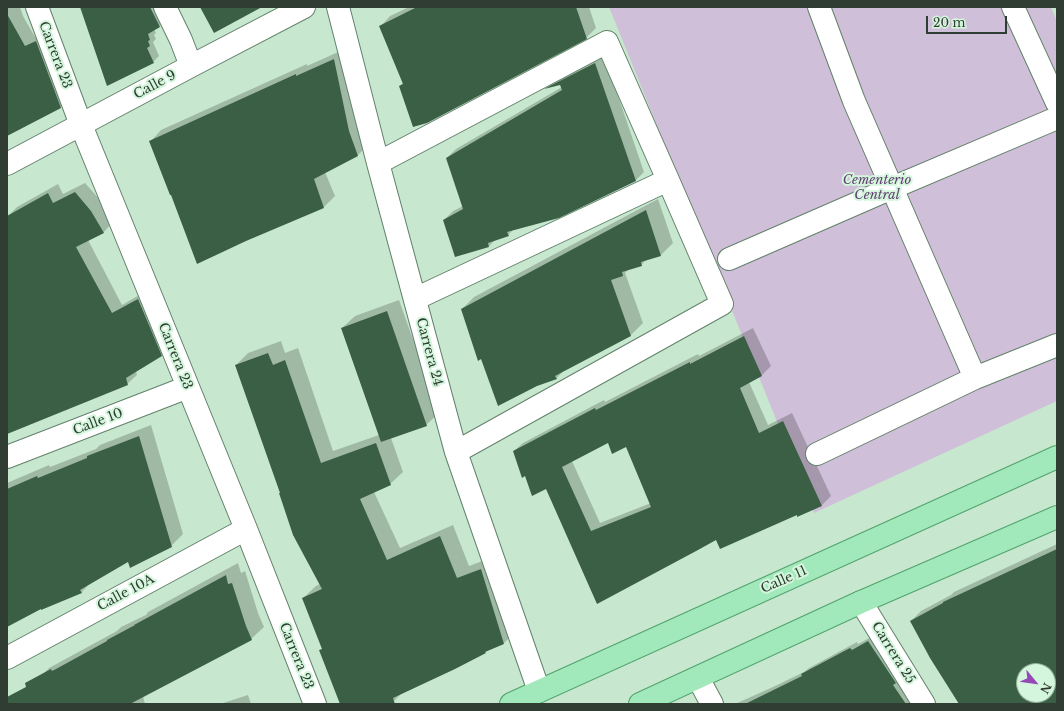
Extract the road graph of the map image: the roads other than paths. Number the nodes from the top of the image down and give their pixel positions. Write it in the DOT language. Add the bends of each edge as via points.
graph roads {
  1 [pos="37,7"];
  2 [pos="165,7"];
  3 [pos="304,7"];
  4 [pos="338,7"];
  5 [pos="818,7"];
  6 [pos="1013,7"];
  7 [pos="192,66"];
  8 [pos="1057,103"];
  9 [pos="1057,118"];
  10 [pos="81,125"];
  11 [pos="378,163"];
  12 [pos="7,164"];
  13 [pos="668,180"];
  14 [pos="892,188"];
  15 [pos="729,259"];
  16 [pos="415,299"];
  17 [pos="1057,345"];
  18 [pos="975,378"];
  19 [pos="188,387"];
  20 [pos="456,452"];
  21 [pos="817,454"];
  22 [pos="7,457"];
  23 [pos="1057,457"];
  24 [pos="1057,517"];
  25 [pos="246,529"];
  26 [pos="861,602"];
  27 [pos="7,658"];
  28 [pos="698,678"];
  29 [pos="539,691"];
  30 [pos="315,704"];
  31 [pos="511,704"];
  32 [pos="640,704"];
  33 [pos="712,704"];
  34 [pos="924,704"];
  1 -- 10 [label="street, Carrera 23"];
  2 -- 7 [label="street"];
  3 -- 7 [label="street, Calle 9"];
  4 -- 11 [label="street, Carrera 24"];
  5 -- 14 [label="street" via="854,102"];
  6 -- 8 [label="street"];
  7 -- 10 [label="street, Calle 9"];
  9 -- 14 [label="street"];
  10 -- 12 [label="street, Calle 9"];
  10 -- 19 [label="street, Carrera 23"];
  11 -- 13 [label="street" via="607,42"];
  11 -- 16 [label="street, Carrera 24"];
  13 -- 16 [label="street"];
  13 -- 20 [label="street" via="722,304"];
  14 -- 15 [label="street"];
  14 -- 18 [label="street"];
  16 -- 20 [label="street, Carrera 24"];
  17 -- 18 [label="street"];
  18 -- 21 [label="street"];
  19 -- 22 [label="street, Calle 10"];
  19 -- 25 [label="street, Carrera 23"];
  20 -- 29 [label="street, Carrera 24"];
  23 -- 29 [label="main road, Calle 11"];
  24 -- 26 [label="main road"];
  25 -- 27 [label="street, Calle 10A"];
  25 -- 30 [label="street, Carrera 23"];
  26 -- 28 [label="main road"];
  26 -- 34 [label="street, Carrera 25"];
  28 -- 32 [label="main road"];
  28 -- 33 [label="street"];
  29 -- 31 [label="main road, Calle 11"];
}
